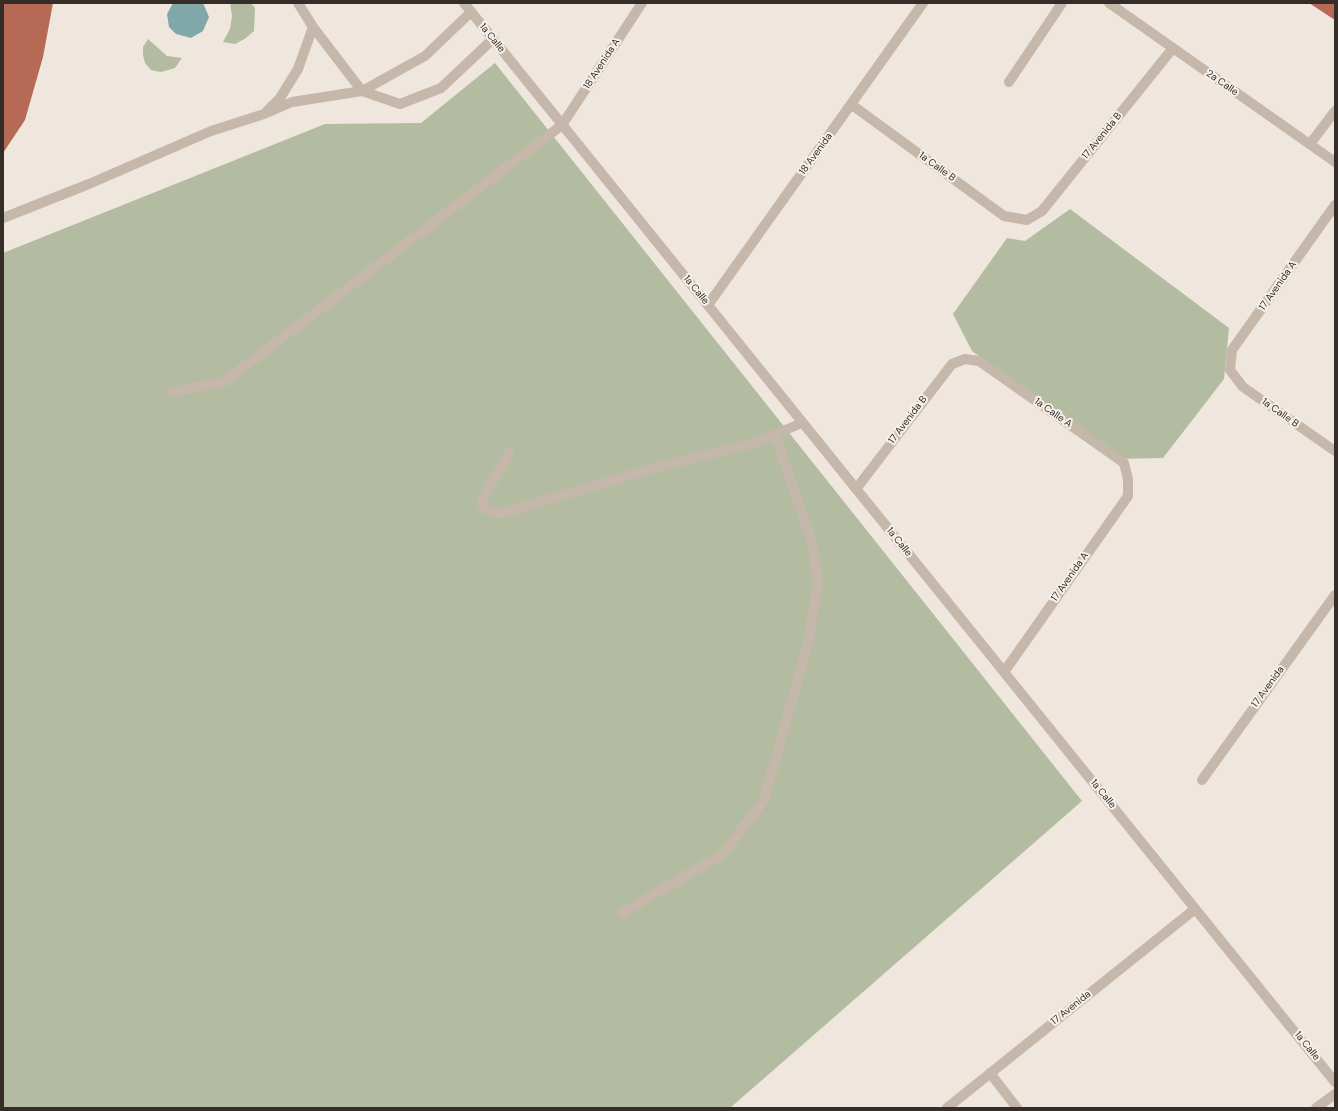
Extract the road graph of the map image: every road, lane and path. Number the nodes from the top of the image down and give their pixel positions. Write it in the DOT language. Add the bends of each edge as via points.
graph roads {
  1 [pos="298,3"];
  2 [pos="464,3"];
  3 [pos="642,3"];
  4 [pos="923,3"];
  5 [pos="1062,3"];
  6 [pos="1109,3"];
  7 [pos="471,12"];
  8 [pos="312,27"];
  9 [pos="493,39"];
  10 [pos="1173,48"];
  11 [pos="1009,82"];
  12 [pos="362,91"];
  13 [pos="852,105"];
  14 [pos="1335,111"];
  15 [pos="264,114"];
  16 [pos="562,125"];
  17 [pos="1310,144"];
  18 [pos="1335,162"];
  19 [pos="1335,205"];
  20 [pos="3,218"];
  21 [pos="1027,220"];
  22 [pos="708,305"];
  23 [pos="966,359"];
  24 [pos="1230,370"];
  25 [pos="172,392"];
  26 [pos="802,423"];
  27 [pos="775,435"];
  28 [pos="1335,451"];
  29 [pos="509,453"];
  30 [pos="1128,480"];
  31 [pos="856,489"];
  32 [pos="1335,595"];
  33 [pos="1004,672"];
  34 [pos="1202,780"];
  35 [pos="1195,909"];
  36 [pos="622,913"];
  37 [pos="990,1073"];
  38 [pos="1335,1082"];
  39 [pos="1335,1094"];
  40 [pos="947,1108"];
  41 [pos="1017,1108"];
  42 [pos="1316,1108"];
  1 -- 8 [label="street"];
  2 -- 7 [label="street, 1a Calle"];
  3 -- 16 [label="street, 18 Avenida A"];
  4 -- 13 [label="street, 18 Avenida"];
  5 -- 11 [label="street"];
  6 -- 10 [label="street, 2a Calle"];
  7 -- 9 [label="street, 1a Calle"];
  7 -- 12 [label="street" via="425,56"];
  8 -- 12 [label="street"];
  8 -- 15 [label="street" via="298,69 280,98"];
  9 -- 12 [label="street" via="441,88 400,104"];
  9 -- 16 [label="street, 1a Calle"];
  10 -- 17 [label="street, 2a Calle"];
  10 -- 21 [label="street, 17 Avenida B" via="1042,211"];
  12 -- 15 [label="street" via="292,102"];
  13 -- 21 [label="street, 1a Calle B" via="1004,216"];
  13 -- 22 [label="street, 18 Avenida"];
  14 -- 17 [label="street"];
  15 -- 20 [label="street" via="211,131"];
  16 -- 22 [label="street, 1a Calle"];
  16 -- 25 [label="street, 18 Avenida A" via="224,382"];
  17 -- 18 [label="street, 2a Calle"];
  19 -- 24 [label="street, 17 Avenida A" via="1232,350"];
  22 -- 26 [label="street, 1a Calle"];
  23 -- 30 [label="street, 1a Calle A" via="979,362 1124,463"];
  23 -- 31 [label="street, 17 Avenida B" via="952,364"];
  24 -- 28 [label="street, 1a Calle B" via="1243,387"];
  26 -- 27 [label="street"];
  26 -- 31 [label="street, 1a Calle"];
  27 -- 29 [label="street" via="754,443 661,466 494,514 484,508 482,501"];
  27 -- 36 [label="street" via="812,542 818,582 808,644 764,800 723,854"];
  30 -- 33 [label="street, 17 Avenida A" via="1128,496"];
  31 -- 33 [label="street, 1a Calle"];
  32 -- 34 [label="street, 17 Avenida"];
  33 -- 35 [label="street, 1a Calle"];
  35 -- 37 [label="street, 17 Avenida"];
  35 -- 38 [label="street, 1a Calle"];
  37 -- 40 [label="street, 17 Avenida"];
  37 -- 41 [label="street"];
  39 -- 42 [label="street"];
}
